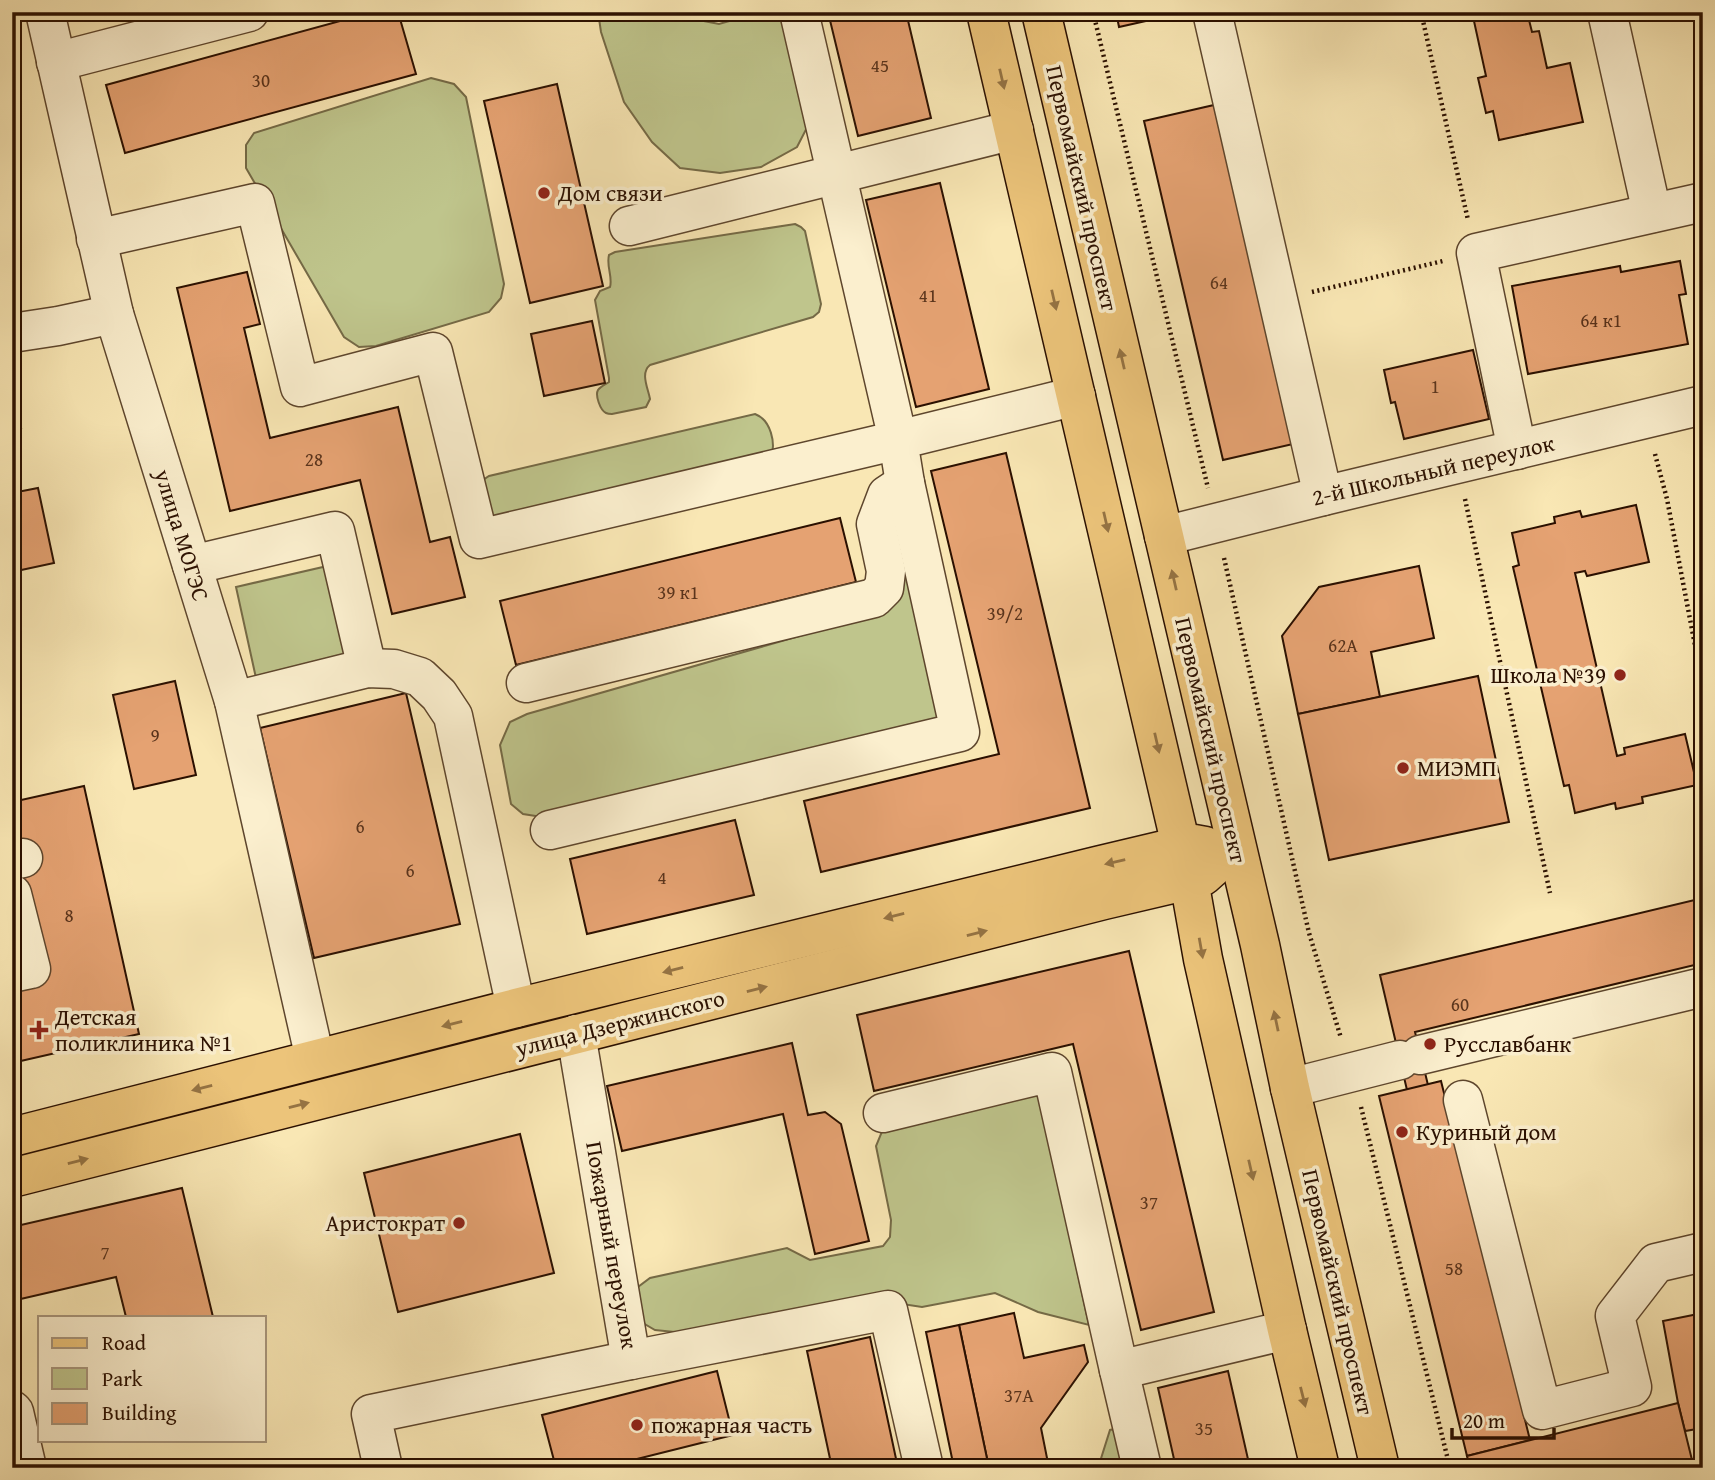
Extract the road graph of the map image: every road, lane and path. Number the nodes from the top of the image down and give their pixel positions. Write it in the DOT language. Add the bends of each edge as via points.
graph roads {
  1 [pos="45,12"];
  2 [pos="249,12"];
  3 [pos="799,12"];
  4 [pos="986,12"];
  5 [pos="1041,12"];
  6 [pos="1093,12"];
  7 [pos="1212,12"];
  8 [pos="1421,12"];
  9 [pos="1607,12"];
  10 [pos="56,62"];
  11 [pos="1014,130"];
  12 [pos="837,174"];
  13 [pos="1703,202"];
  14 [pos="1653,213"];
  15 [pos="629,226"];
  16 [pos="96,239"];
  17 [pos="1476,253"];
  18 [pos="1278,300"];
  19 [pos="114,314"];
  20 [pos="12,333"];
  21 [pos="1076,396"];
  22 [pos="1703,405"];
  23 [pos="1645,419"];
  24 [pos="898,440"];
  25 [pos="1517,450"];
  26 [pos="1457,464"];
  27 [pos="905,483"];
  28 [pos="1323,496"];
  29 [pos="1216,522"];
  30 [pos="1164,536"];
  31 [pos="192,565"];
  32 [pos="367,668"];
  33 [pos="526,683"];
  34 [pos="1703,687"];
  35 [pos="234,701"];
  36 [pos="1228,814"];
  37 [pos="550,830"];
  38 [pos="1196,861"];
  39 [pos="1247,891"];
  40 [pos="1550,893"];
  41 [pos="12,894"];
  42 [pos="12,973"];
  43 [pos="1703,987"];
  44 [pos="516,1008"];
  45 [pos="576,1034"];
  46 [pos="315,1059"];
  47 [pos="1352,1072"];
  48 [pos="1290,1088"];
  49 [pos="1463,1100"];
  50 [pos="883,1113"];
  51 [pos="12,1137"];
  52 [pos="12,1178"];
  53 [pos="1703,1252"];
  54 [pos="1287,1330"];
  55 [pos="631,1360"];
  56 [pos="1119,1370"];
  57 [pos="12,1410"];
  58 [pos="27,1468"];
  59 [pos="383,1468"];
  60 [pos="924,1468"];
  61 [pos="1142,1468"];
  62 [pos="1320,1468"];
  63 [pos="1380,1468"];
  64 [pos="1450,1468"];
  1 -- 10 [label="street, улица МОГЭС"];
  2 -- 10 [label="street"];
  3 -- 12 [label="street"];
  4 -- 11 [label="main road, one-way"];
  30 -- 5 [label="main road, Первомайский проспект, one-way"];
  6 -- 29 [label="path"];
  7 -- 18 [label="street"];
  8 -- 17 [label="path"];
  9 -- 14 [label="street"];
  10 -- 16 [label="street, улица МОГЭС"];
  11 -- 12 [label="street"];
  11 -- 21 [label="main road, one-way"];
  12 -- 15 [label="street"];
  12 -- 24 [label="street"];
  13 -- 14 [label="street"];
  14 -- 17 [label="street"];
  16 -- 19 [label="street, улица МОГЭС"];
  16 -- 24 [label="street" via="255,203 300,387 433,352 479,539"];
  17 -- 18 [label="path"];
  17 -- 25 [label="street"];
  18 -- 28 [label="street"];
  19 -- 20 [label="street"];
  19 -- 31 [label="street, улица МОГЭС"];
  21 -- 24 [label="street"];
  21 -- 38 [label="main road, one-way"];
  22 -- 23 [label="street, 2-й Школьный переулок"];
  23 -- 25 [label="street, 2-й Школьный переулок"];
  23 -- 34 [label="path" via="1667,499"];
  24 -- 27 [label="street"];
  25 -- 26 [label="street, 2-й Школьный переулок"];
  26 -- 28 [label="street, 2-й Школьный переулок"];
  26 -- 40 [label="path"];
  27 -- 33 [label="street" via="887,495 876,524 886,571 884,588 874,598"];
  27 -- 37 [label="street" via="960,732"];
  28 -- 29 [label="street, 2-й Школьный переулок"];
  29 -- 30 [label="street, 2-й Школьный переулок"];
  29 -- 47 [label="path" via="1309,933"];
  36 -- 30 [label="main road, Первомайский проспект, one-way"];
  31 -- 32 [label="street" via="335,531"];
  31 -- 35 [label="street, улица МОГЭС"];
  32 -- 35 [label="street"];
  32 -- 44 [label="street" via="394,668 420,677 453,716"];
  35 -- 46 [label="street, улица МОГЭС"];
  36 -- 38 [label="main road"];
  36 -- 39 [label="main road, Первомайский проспект"];
  38 -- 39 [label="main road"];
  38 -- 44 [label="main road, улица Дзержинского, one-way"];
  45 -- 38 [label="main road, улица Дзержинского, one-way" via="1104,900"];
  38 -- 54 [label="main road, one-way" via="1203,959"];
  48 -- 39 [label="main road, Первомайский проспект, one-way"];
  41 -- 42 [label="street" via="31,969"];
  43 -- 47 [label="street"];
  44 -- 46 [label="main road, улица Дзержинского, one-way"];
  52 -- 45 [label="main road, улица Дзержинского, one-way"];
  45 -- 55 [label="street, Пожарный переулок"];
  46 -- 51 [label="main road, улица Дзержинского, one-way"];
  47 -- 48 [label="street"];
  47 -- 64 [label="path"];
  48 -- 63 [label="main road, Первомайский проспект"];
  49 -- 53 [label="street" via="1542,1410 1632,1387 1615,1316 1656,1263"];
  50 -- 56 [label="street" via="1052,1072"];
  54 -- 56 [label="street"];
  54 -- 62 [label="main road, one-way"];
  55 -- 59 [label="street, Пожарный переулок" via="371,1414"];
  55 -- 60 [label="street" via="888,1310"];
  56 -- 61 [label="street"];
  57 -- 58 [label="street"];
}
